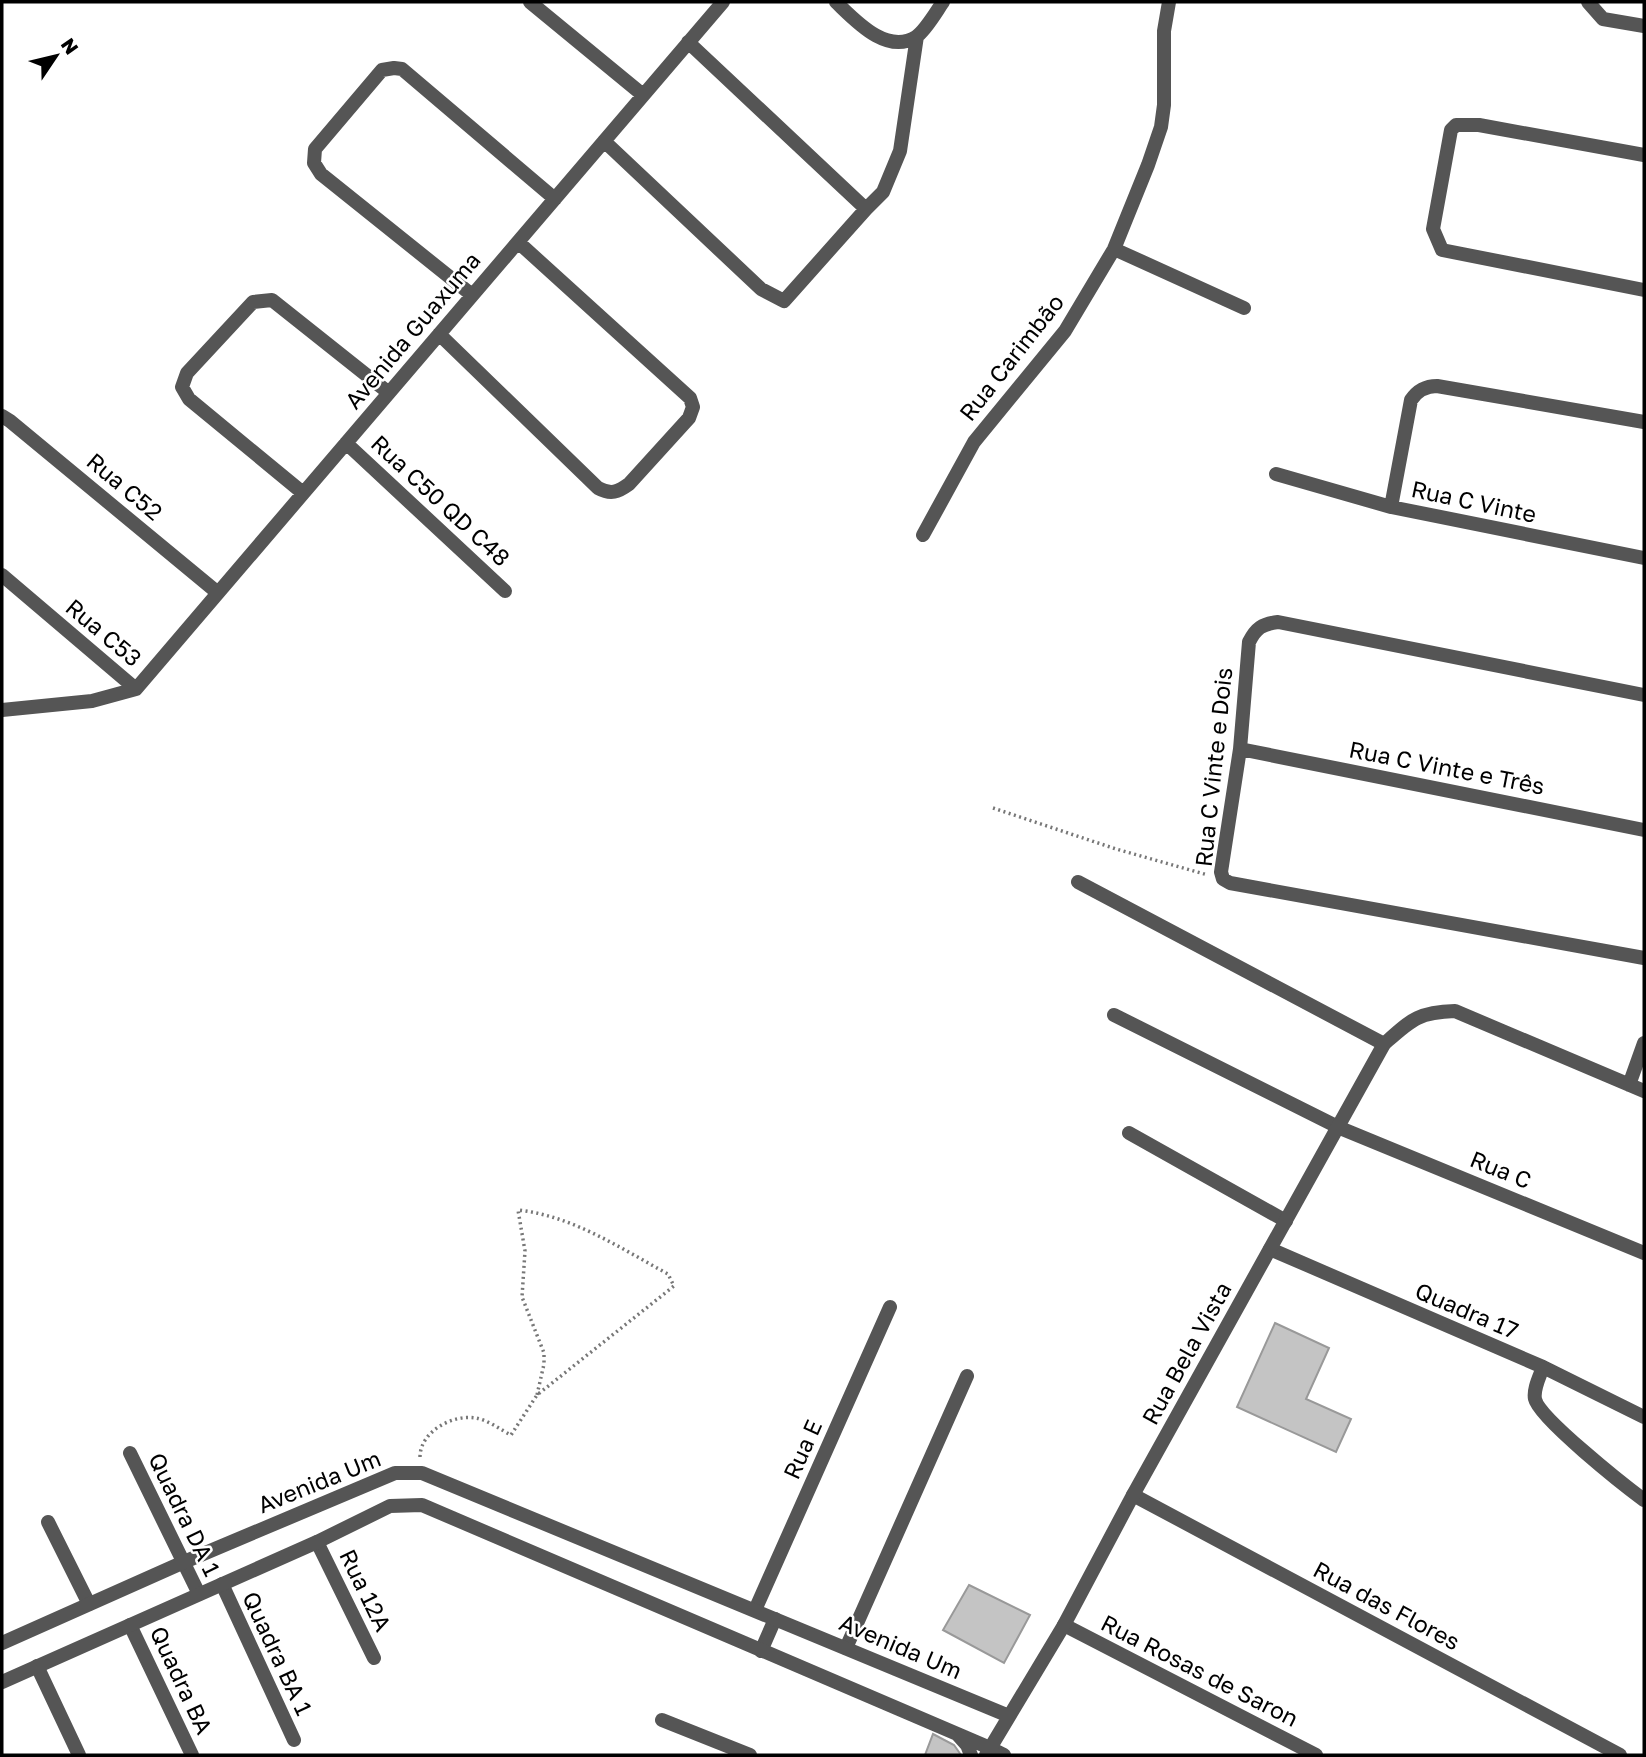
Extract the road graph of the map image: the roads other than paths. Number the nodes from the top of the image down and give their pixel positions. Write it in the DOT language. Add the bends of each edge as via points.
graph roads {
  1 [pos="530,2"];
  2 [pos="723,2"];
  3 [pos="836,2"];
  4 [pos="943,2"];
  5 [pos="1170,2"];
  6 [pos="1588,2"];
  7 [pos="1644,26"];
  8 [pos="917,36"];
  9 [pos="688,42"];
  10 [pos="643,95"];
  11 [pos="604,141"];
  12 [pos="1644,155"];
  13 [pos="555,199"];
  14 [pos="866,209"];
  15 [pos="518,242"];
  16 [pos="1114,249"];
  17 [pos="1644,290"];
  18 [pos="472,295"];
  19 [pos="1244,308"];
  20 [pos="439,334"];
  21 [pos="389,393"];
  22 [pos="2,416"];
  23 [pos="1644,422"];
  24 [pos="346,443"];
  25 [pos="1276,474"];
  26 [pos="303,493"];
  27 [pos="1391,507"];
  28 [pos="923,535"];
  29 [pos="1644,558"];
  30 [pos="2,575"];
  31 [pos="505,591"];
  32 [pos="218,593"];
  33 [pos="136,689"];
  34 [pos="1644,695"];
  35 [pos="2,710"];
  36 [pos="1240,749"];
  37 [pos="1644,830"];
  38 [pos="1078,882"];
  39 [pos="1644,958"];
  40 [pos="1114,1015"];
  41 [pos="1384,1044"];
  42 [pos="1644,1044"];
  43 [pos="1629,1085"];
  44 [pos="1644,1091"];
  45 [pos="1340,1128"];
  46 [pos="1129,1133"];
  47 [pos="1286,1220"];
  48 [pos="1270,1249"];
  49 [pos="1644,1253"];
  50 [pos="890,1307"];
  51 [pos="1543,1367"];
  52 [pos="967,1376"];
  53 [pos="1644,1417"];
  54 [pos="130,1453"];
  55 [pos="1133,1495"];
  56 [pos="1644,1500"];
  57 [pos="48,1522"];
  58 [pos="317,1542"];
  59 [pos="184,1562"];
  60 [pos="222,1584"];
  61 [pos="200,1594"];
  62 [pos="89,1604"];
  63 [pos="755,1610"];
  64 [pos="775,1619"];
  65 [pos="130,1625"];
  66 [pos="1064,1625"];
  67 [pos="2,1643"];
  68 [pos="846,1648"];
  69 [pos="761,1651"];
  70 [pos="374,1658"];
  71 [pos="37,1666"];
  72 [pos="2,1682"];
  73 [pos="1009,1716"];
  74 [pos="662,1720"];
  75 [pos="957,1734"];
  76 [pos="293,1740"];
  77 [pos="988,1752"];
  78 [pos="79,1755"];
  79 [pos="192,1755"];
  80 [pos="750,1755"];
  81 [pos="971,1755"];
  82 [pos="1004,1755"];
  83 [pos="1316,1755"];
  84 [pos="1620,1755"];
  1 -- 10 [label="street"];
  2 -- 9 [label="street, Avenida Guaxuma"];
  3 -- 8 [label="street" via="871,33 888,41"];
  4 -- 8 [label="street"];
  5 -- 16 [label="street, Rua Carimbão" via="1164,32 1161,127"];
  6 -- 7 [label="street" via="1603,19"];
  8 -- 14 [label="street" via="900,151 883,192"];
  9 -- 10 [label="street, Avenida Guaxuma"];
  9 -- 14 [label="street"];
  10 -- 11 [label="street, Avenida Guaxuma"];
  11 -- 13 [label="street, Avenida Guaxuma"];
  11 -- 14 [label="street" via="761,289 784,301"];
  12 -- 17 [label="street" via="1457,125 1451,130 1433,229 1442,250"];
  13 -- 15 [label="street, Avenida Guaxuma"];
  13 -- 18 [label="street" via="402,69 382,70 315,149 314,163 321,174"];
  15 -- 18 [label="street, Avenida Guaxuma"];
  15 -- 20 [label="street" via="690,398 689,418 629,484 618,492 607,492"];
  16 -- 19 [label="street"];
  16 -- 28 [label="street, Rua Carimbão" via="1065,331 974,442"];
  18 -- 20 [label="street, Avenida Guaxuma"];
  20 -- 21 [label="street, Avenida Guaxuma"];
  21 -- 24 [label="street, Avenida Guaxuma"];
  21 -- 26 [label="street" via="272,300 253,302 187,373 182,387 188,399"];
  22 -- 32 [label="street, Rua C52"];
  23 -- 27 [label="street, Rua C Vinte" via="1428,386 1411,400"];
  24 -- 26 [label="street, Avenida Guaxuma"];
  24 -- 31 [label="street, Rua C50 QD C48"];
  25 -- 27 [label="street"];
  26 -- 32 [label="street, Avenida Guaxuma"];
  27 -- 29 [label="street, Rua C Vinte"];
  30 -- 33 [label="street, Rua C53"];
  32 -- 33 [label="street, Avenida Guaxuma"];
  33 -- 35 [label="street, Rua C53" via="92,701"];
  34 -- 36 [label="street, Rua C Vinte e Dois" via="1267,623 1255,629 1249,642"];
  36 -- 37 [label="street, Rua C Vinte e Três"];
  36 -- 39 [label="street, Rua C Vinte e Dois" via="1221,872 1230,883"];
  38 -- 41 [label="street"];
  40 -- 45 [label="street, Rua C"];
  41 -- 43 [label="street, Rua Bela Vista" via="1409,1021 1431,1012 1455,1011"];
  41 -- 45 [label="street, Rua Bela Vista"];
  42 -- 43 [label="street"];
  43 -- 44 [label="street"];
  45 -- 47 [label="street, Rua Bela Vista"];
  45 -- 49 [label="street, Rua C"];
  46 -- 47 [label="street"];
  47 -- 48 [label="street, Rua Bela Vista"];
  48 -- 51 [label="street, Quadra 17"];
  48 -- 55 [label="street, Rua Bela Vista"];
  50 -- 63 [label="street, Rua E"];
  51 -- 53 [label="street, Quadra 17"];
  51 -- 56 [label="street" via="1535,1400 1545,1415"];
  52 -- 68 [label="street"];
  54 -- 59 [label="street, Quadra DA 1"];
  55 -- 66 [label="street, Rua Bela Vista"];
  55 -- 84 [label="street, Rua das Flores"];
  57 -- 62 [label="street"];
  58 -- 60 [label="street"];
  58 -- 69 [label="street" via="390,1506 422,1505"];
  58 -- 70 [label="street, Rua 12A"];
  59 -- 61 [label="street, Quadra DA 1"];
  59 -- 62 [label="street, Avenida Um"];
  59 -- 63 [label="street, Avenida Um" via="395,1473 422,1473"];
  60 -- 61 [label="street"];
  60 -- 76 [label="street, Quadra BA 1"];
  61 -- 65 [label="street"];
  62 -- 67 [label="street, Avenida Um"];
  63 -- 64 [label="street, Avenida Um"];
  64 -- 68 [label="street, Avenida Um"];
  64 -- 69 [label="street"];
  65 -- 71 [label="street"];
  65 -- 79 [label="street, Quadra BA"];
  66 -- 73 [label="street, Rua Bela Vista"];
  66 -- 83 [label="street, Rua Rosas de Saron"];
  68 -- 73 [label="street, Avenida Um"];
  69 -- 75 [label="street"];
  71 -- 72 [label="street"];
  71 -- 78 [label="street"];
  73 -- 77 [label="street, Rua Bela Vista"];
  74 -- 80 [label="street"];
  75 -- 77 [label="street"];
  75 -- 81 [label="street"];
  77 -- 82 [label="street"];
}
